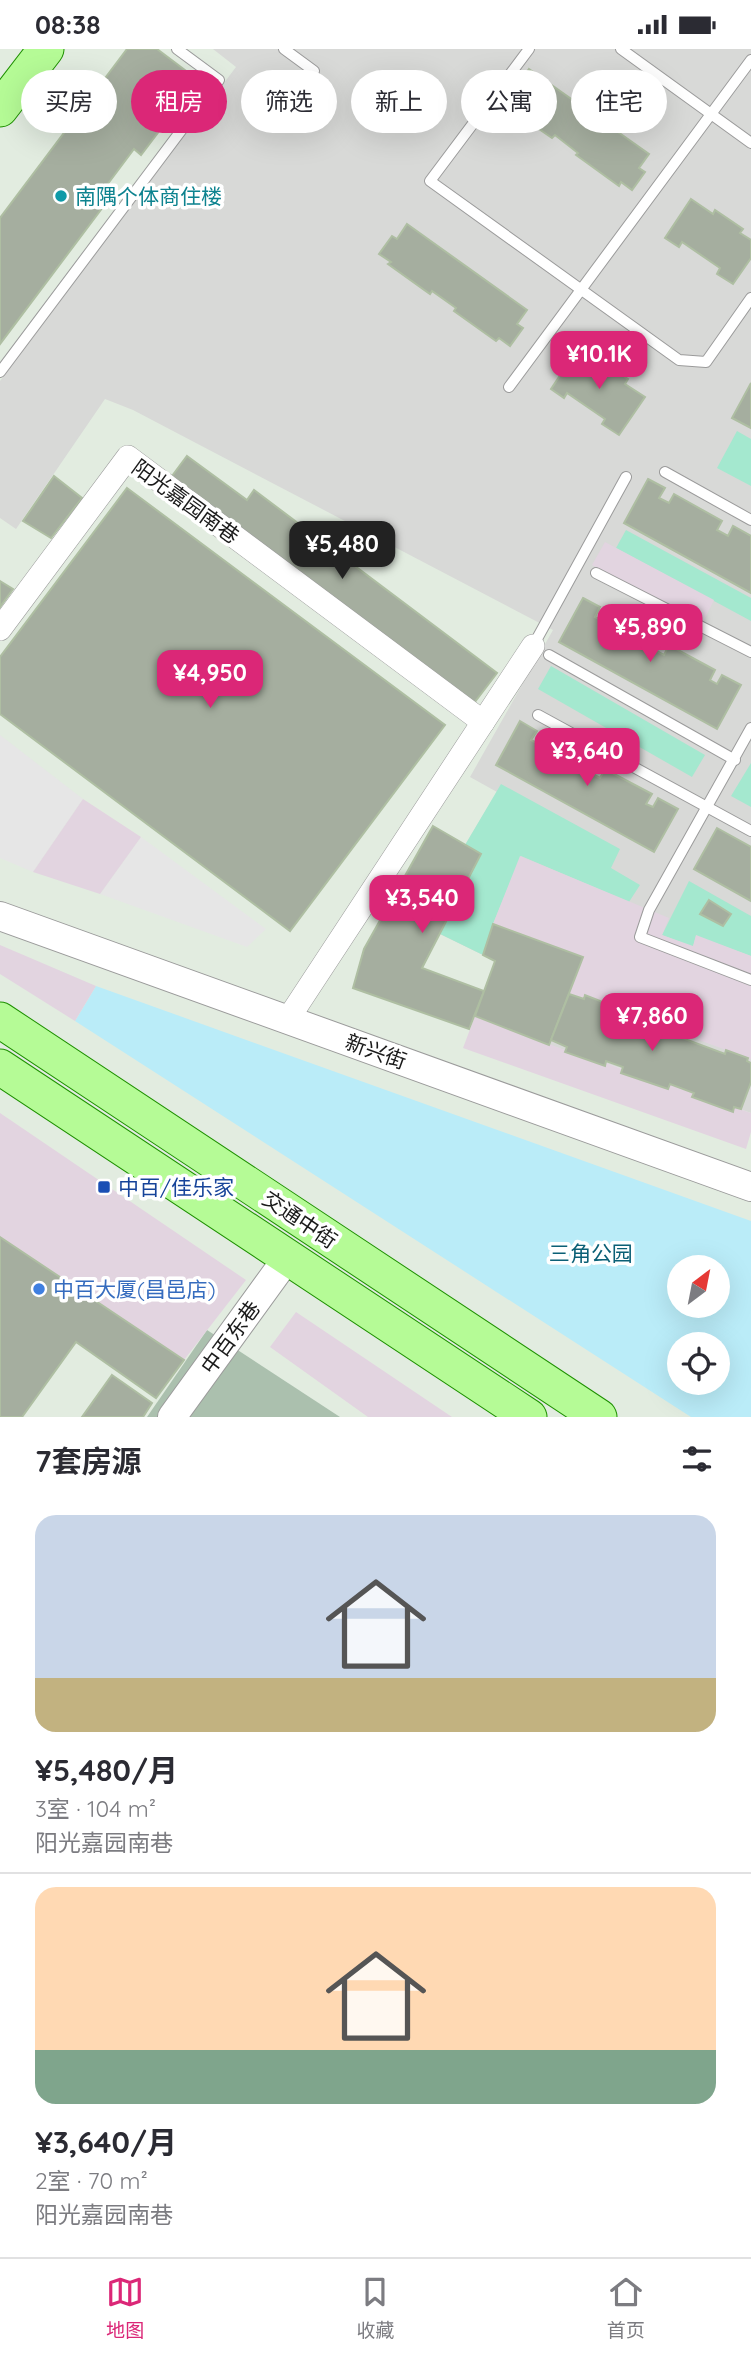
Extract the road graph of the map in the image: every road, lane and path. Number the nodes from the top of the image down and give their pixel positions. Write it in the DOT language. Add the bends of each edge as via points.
graph roads {
  1 [pos="46,49"];
  2 [pos="177,49"];
  3 [pos="284,49"];
  4 [pos="529,49"];
  5 [pos="621,49"];
  6 [pos="751,60"];
  7 [pos="313,70"];
  8 [pos="0,109"];
  9 [pos="711,114"];
  10 [pos="751,143"];
  11 [pos="582,289"];
  12 [pos="751,298"];
  13 [pos="0,372"];
  14 [pos="509,387"];
  15 [pos="665,473"];
  16 [pos="626,477"];
  17 [pos="751,520"];
  18 [pos="596,573"];
  19 [pos="0,629"];
  20 [pos="541,651"];
  21 [pos="751,652"];
  22 [pos="538,715"];
  23 [pos="483,722"];
  24 [pos="751,729"];
  25 [pos="735,760"];
  26 [pos="708,807"];
  27 [pos="751,831"];
  28 [pos="0,916"];
  29 [pos="751,980"];
  30 [pos="288,1019"];
  31 [pos="0,1020"];
  32 [pos="0,1067"];
  33 [pos="751,1187"];
  34 [pos="288,1257"];
  35 [pos="172,1417"];
  36 [pos="528,1417"];
  37 [pos="599,1417"];
  1 -- 8 [label="main road"];
  2 -- 13 [label="lane" via="219,81"];
  3 -- 7 [label="lane"];
  4 -- 11 [label="lane" via="430,181"];
  5 -- 9 [label="lane"];
  6 -- 9 [label="lane"];
  9 -- 10 [label="lane"];
  9 -- 11 [label="lane"];
  11 -- 12 [label="lane" via="679,360 706,362"];
  11 -- 14 [label="lane"];
  15 -- 17 [label="lane"];
  16 -- 20 [label="lane"];
  18 -- 21 [label="lane"];
  19 -- 23 [label="street, 阳光嘉园南巷" via="128,457"];
  20 -- 23 [label="street"];
  20 -- 25 [label="lane"];
  22 -- 26 [label="lane"];
  23 -- 30 [label="street"];
  24 -- 25 [label="lane"];
  25 -- 26 [label="lane"];
  26 -- 27 [label="lane"];
  26 -- 29 [label="lane" via="649,910 640,937"];
  28 -- 30 [label="street, 新兴街"];
  30 -- 33 [label="street, 新兴街"];
  31 -- 37 [label="main road, 交通中街"];
  32 -- 34 [label="main road, 交通中街"];
  34 -- 35 [label="street, 中百东巷"];
  34 -- 36 [label="main road, 交通中街"];
}
